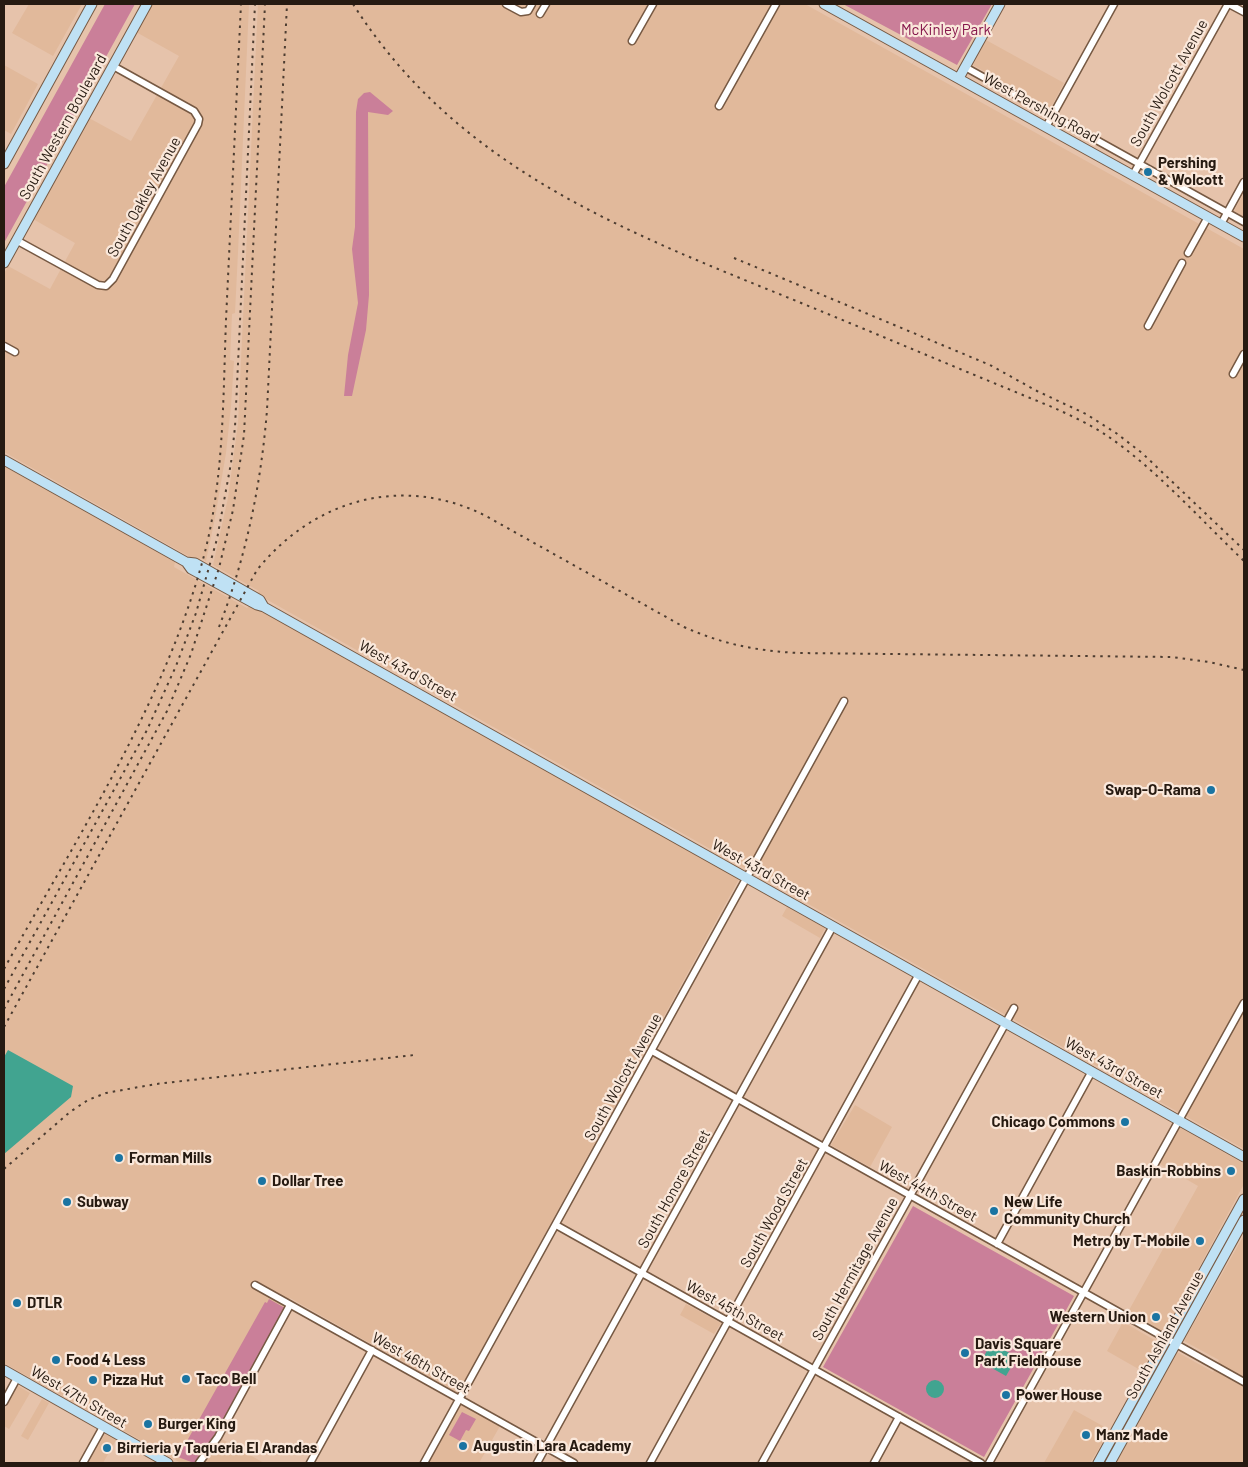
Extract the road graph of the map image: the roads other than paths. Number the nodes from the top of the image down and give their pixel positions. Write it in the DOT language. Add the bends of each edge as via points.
graph roads {
  1 [pos="92,4"];
  2 [pos="147,4"];
  3 [pos="506,4"];
  4 [pos="532,4"];
  5 [pos="653,4"];
  6 [pos="776,4"];
  7 [pos="1000,4"];
  8 [pos="1114,4"];
  9 [pos="1228,4"];
  10 [pos="543,5"];
  11 [pos="830,5"];
  12 [pos="1244,12"];
  13 [pos="540,14"];
  14 [pos="632,41"];
  15 [pos="113,66"];
  16 [pos="965,67"];
  17 [pos="959,78"];
  18 [pos="719,106"];
  19 [pos="1052,115"];
  20 [pos="1046,127"];
  21 [pos="4,164"];
  22 [pos="1139,164"];
  23 [pos="1133,175"];
  24 [pos="1244,182"];
  25 [pos="1228,213"];
  26 [pos="1208,217"];
  27 [pos="1244,222"];
  28 [pos="1221,224"];
  29 [pos="1244,237"];
  30 [pos="16,240"];
  31 [pos="1188,253"];
  32 [pos="4,263"];
  33 [pos="1182,263"];
  34 [pos="1148,326"];
  35 [pos="4,346"];
  36 [pos="15,352"];
  37 [pos="1244,354"];
  38 [pos="1233,374"];
  39 [pos="4,460"];
  40 [pos="844,701"];
  41 [pos="748,878"];
  42 [pos="833,926"];
  43 [pos="920,974"];
  44 [pos="1244,1003"];
  45 [pos="1014,1008"];
  46 [pos="1006,1023"];
  47 [pos="652,1051"];
  48 [pos="1092,1071"];
  49 [pos="738,1099"];
  50 [pos="1178,1120"];
  51 [pos="824,1147"];
  52 [pos="1244,1157"];
  53 [pos="910,1195"];
  54 [pos="1244,1199"];
  55 [pos="1244,1220"];
  56 [pos="556,1224"];
  57 [pos="997,1244"];
  58 [pos="642,1273"];
  59 [pos="255,1285"];
  60 [pos="1083,1292"];
  61 [pos="290,1305"];
  62 [pos="728,1321"];
  63 [pos="1167,1339"];
  64 [pos="1176,1344"];
  65 [pos="372,1350"];
  66 [pos="814,1369"];
  67 [pos="4,1370"];
  68 [pos="18,1378"];
  69 [pos="1244,1382"];
  70 [pos="460,1399"];
  71 [pos="4,1402"];
  72 [pos="899,1418"];
  73 [pos="103,1427"];
  74 [pos="546,1447"];
  75 [pos="83,1463"];
  76 [pos="168,1463"];
  77 [pos="199,1463"];
  78 [pos="310,1463"];
  79 [pos="424,1463"];
  80 [pos="537,1463"];
  81 [pos="574,1463"];
  82 [pos="650,1463"];
  83 [pos="762,1463"];
  84 [pos="874,1463"];
  85 [pos="981,1463"];
  86 [pos="989,1463"];
  87 [pos="1098,1463"];
  88 [pos="1110,1463"];
  1 -- 21 [label="street"];
  2 -- 15 [label="street, South Western Boulevard"];
  3 -- 4 [label="street" via="521,12 528,11"];
  5 -- 14 [label="street"];
  6 -- 18 [label="street"];
  7 -- 16 [label="street"];
  8 -- 19 [label="street"];
  9 -- 12 [label="street"];
  9 -- 22 [label="street, South Wolcott Avenue"];
  10 -- 13 [label="street"];
  11 -- 17 [label="street, West Pershing Road"];
  15 -- 30 [label="street, South Western Boulevard"];
  15 -- 30 [label="street, South Oakley Avenue" via="194,111 199,119 166,184 106,286 98,286"];
  16 -- 17 [label="street"];
  16 -- 19 [label="street, West Pershing Road"];
  17 -- 20 [label="street, West Pershing Road"];
  19 -- 20 [label="street"];
  19 -- 22 [label="street, West Pershing Road"];
  20 -- 23 [label="street, West Pershing Road"];
  22 -- 23 [label="street, South Wolcott Avenue"];
  22 -- 25 [label="street, West Pershing Road"];
  23 -- 26 [label="street, West Pershing Road"];
  24 -- 25 [label="street"];
  25 -- 27 [label="street, West Pershing Road"];
  25 -- 28 [label="street"];
  26 -- 28 [label="street, West Pershing Road"];
  26 -- 31 [label="street"];
  28 -- 29 [label="street, West Pershing Road"];
  30 -- 32 [label="street, South Western Boulevard"];
  33 -- 34 [label="street"];
  35 -- 36 [label="street"];
  37 -- 38 [label="street"];
  39 -- 41 [label="street, West 43rd Street" via="186,562 195,563 236,586 260,600 264,607"];
  40 -- 41 [label="street, South Wolcott Avenue"];
  41 -- 42 [label="street, West 43rd Street"];
  41 -- 47 [label="street, South Wolcott Avenue"];
  42 -- 43 [label="street, West 43rd Street"];
  42 -- 49 [label="street, South Honore Street"];
  43 -- 46 [label="street, West 43rd Street"];
  43 -- 51 [label="street, South Wood Street"];
  44 -- 50 [label="street"];
  45 -- 46 [label="street, South Hermitage Avenue"];
  46 -- 48 [label="street, West 43rd Street"];
  46 -- 53 [label="street, South Hermitage Avenue"];
  47 -- 49 [label="street, West 44th Street"];
  47 -- 56 [label="street, South Wolcott Avenue"];
  48 -- 50 [label="street, West 43rd Street"];
  48 -- 57 [label="street"];
  49 -- 51 [label="street, West 44th Street"];
  49 -- 58 [label="street, South Honore Street"];
  50 -- 52 [label="street, West 43rd Street"];
  50 -- 60 [label="street"];
  51 -- 53 [label="street, West 44th Street"];
  51 -- 62 [label="street, South Wood Street"];
  53 -- 57 [label="street, West 44th Street"];
  53 -- 66 [label="street, South Hermitage Avenue"];
  54 -- 63 [label="street, South Ashland Avenue"];
  55 -- 64 [label="street, South Ashland Avenue"];
  56 -- 58 [label="street, West 45th Street"];
  56 -- 70 [label="street, South Wolcott Avenue"];
  57 -- 60 [label="street, West 44th Street"];
  58 -- 62 [label="street, West 45th Street"];
  58 -- 74 [label="street, South Honore Street"];
  59 -- 61 [label="street, West 46th Street"];
  60 -- 63 [label="street, West 44th Street"];
  60 -- 86 [label="street"];
  61 -- 65 [label="street, West 46th Street"];
  61 -- 77 [label="street" via="218,1437"];
  62 -- 66 [label="street, West 45th Street"];
  62 -- 82 [label="street, South Wood Street"];
  63 -- 64 [label="street, West 44th Street"];
  63 -- 87 [label="street, South Ashland Avenue"];
  64 -- 69 [label="street, West 44th Street"];
  64 -- 88 [label="street, South Ashland Avenue"];
  65 -- 70 [label="street, West 46th Street"];
  65 -- 78 [label="street"];
  66 -- 72 [label="street, West 45th Street"];
  66 -- 83 [label="street, South Hermitage Avenue"];
  67 -- 68 [label="street, West 47th Street"];
  68 -- 71 [label="street"];
  68 -- 73 [label="street, West 47th Street"];
  70 -- 74 [label="street, West 46th Street"];
  70 -- 79 [label="street, South Wolcott Avenue"];
  72 -- 84 [label="street"];
  72 -- 85 [label="street, West 45th Street"];
  73 -- 75 [label="street"];
  73 -- 76 [label="street, West 47th Street"];
  74 -- 80 [label="street, South Honore Street"];
  74 -- 81 [label="street, West 46th Street"];
}
